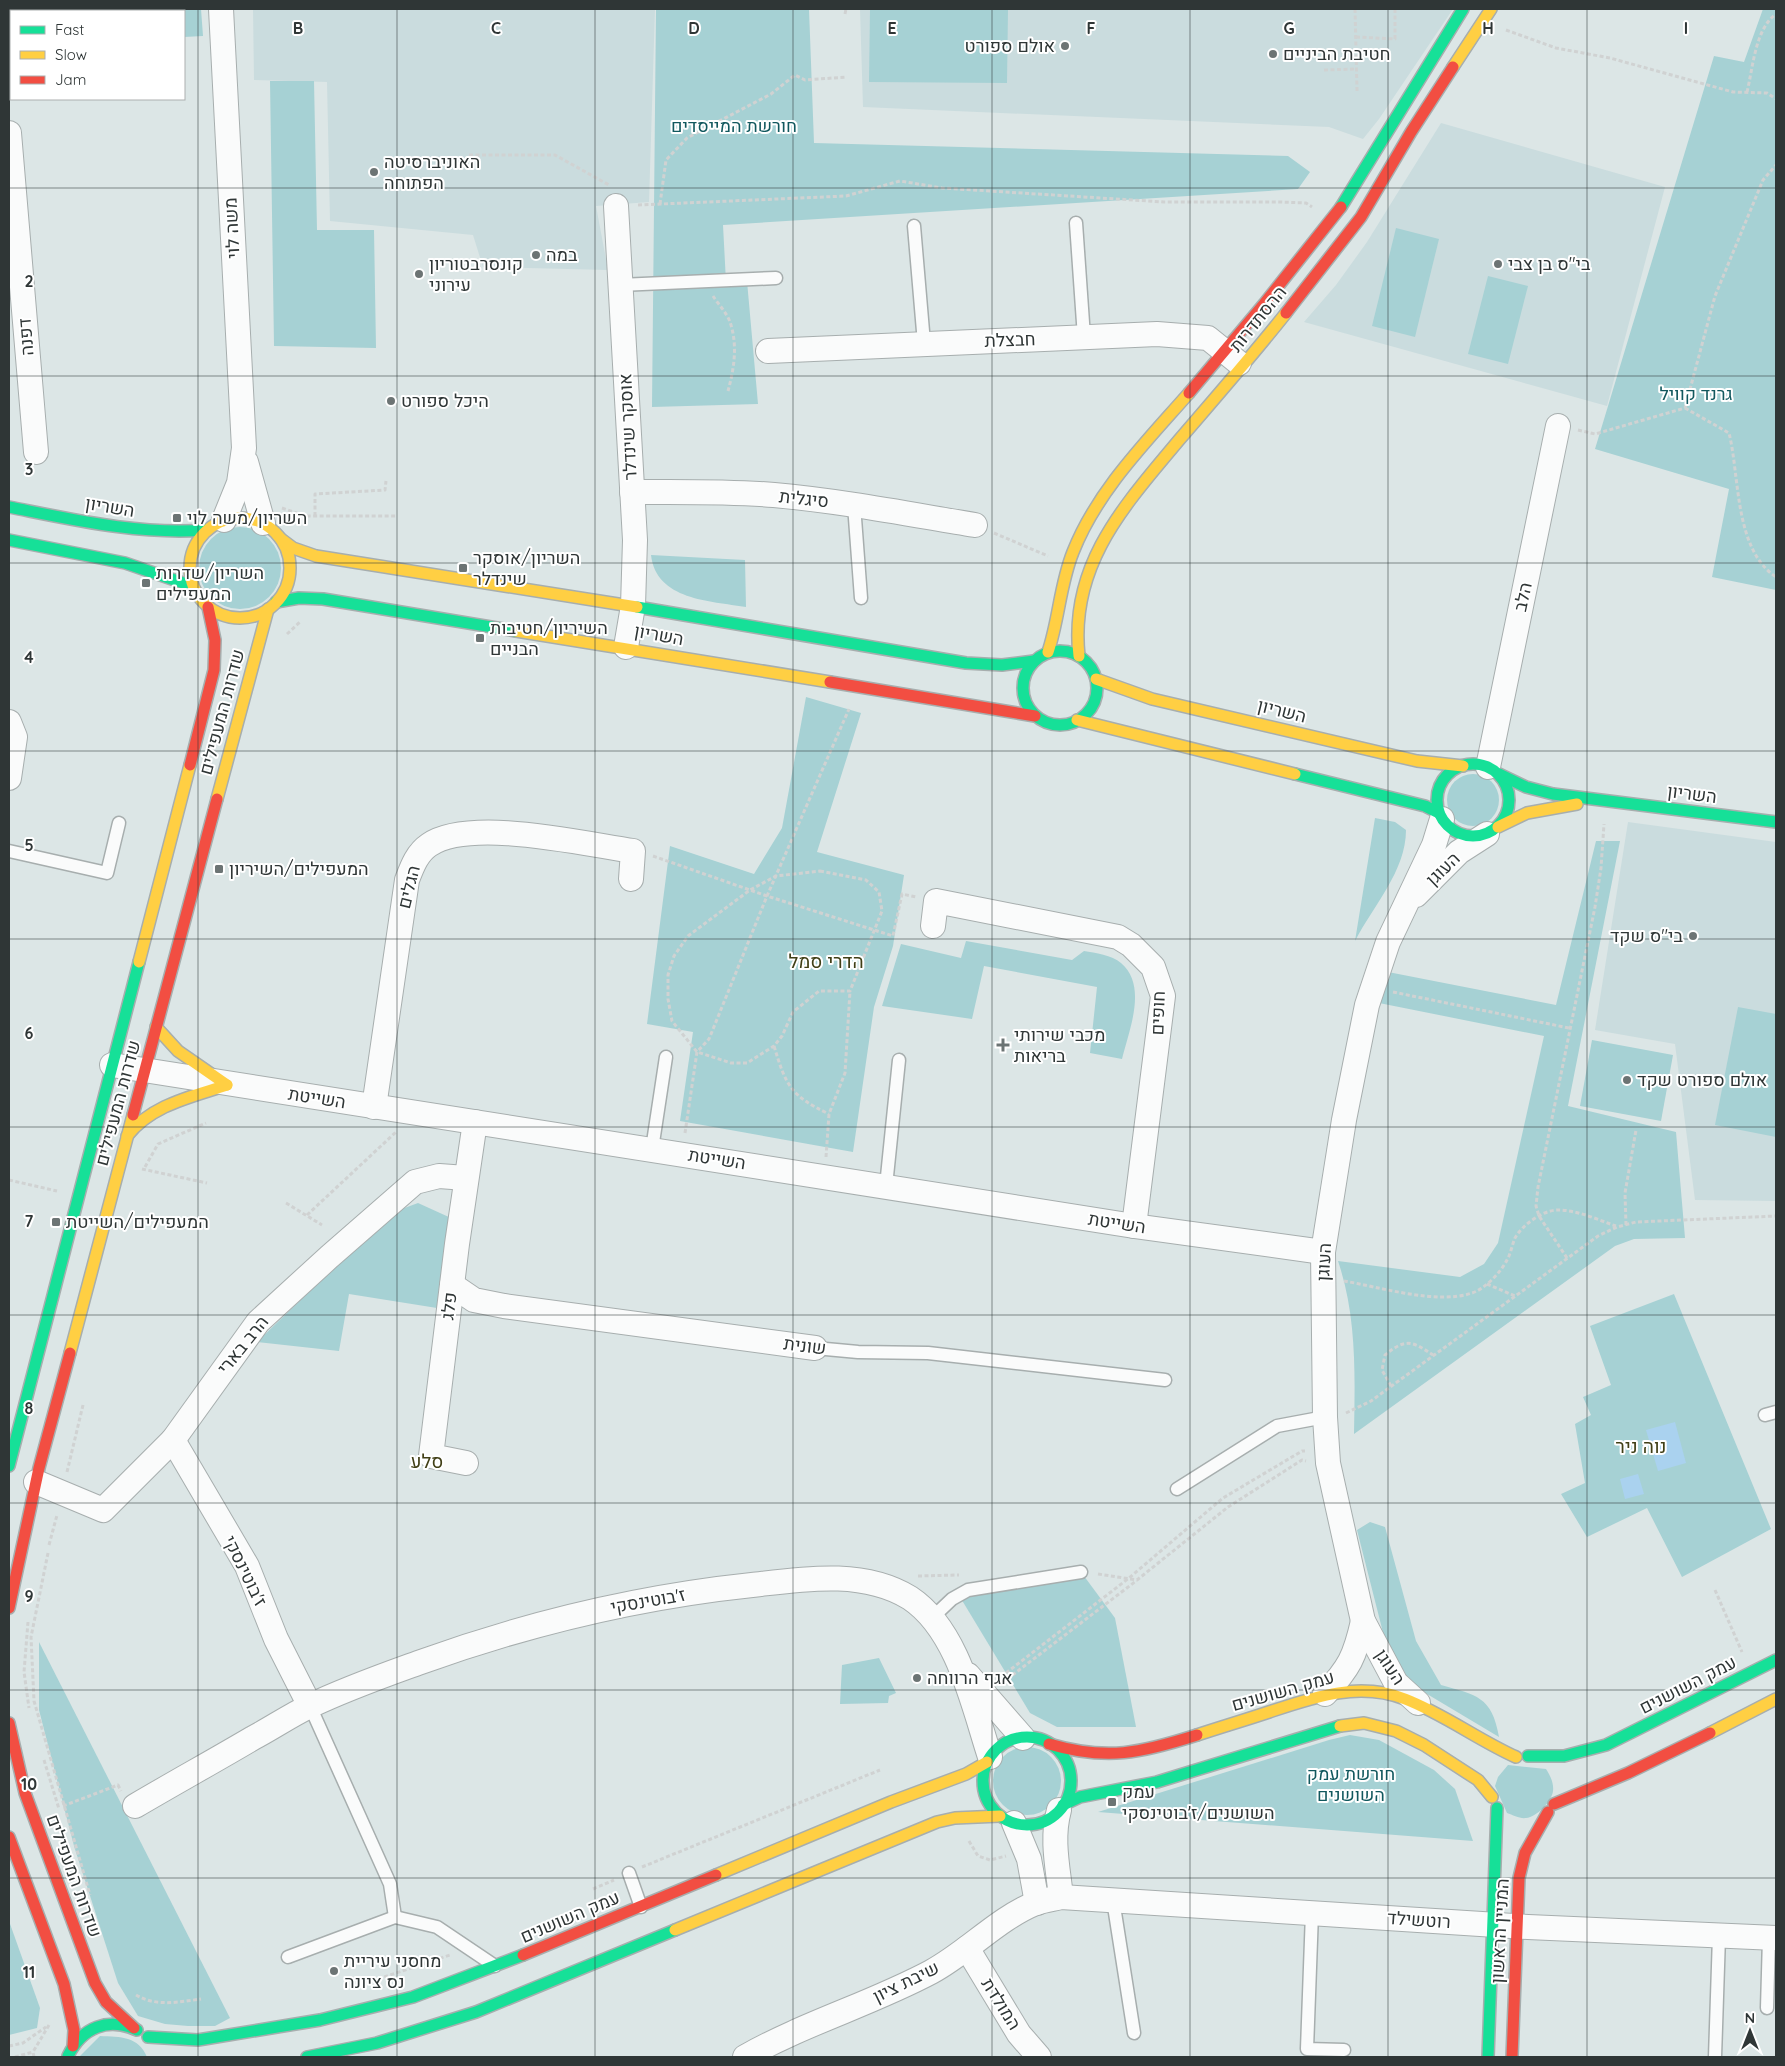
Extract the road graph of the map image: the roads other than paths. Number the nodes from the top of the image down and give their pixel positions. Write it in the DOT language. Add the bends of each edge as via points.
graph roads {
  1 [pos="221,9"];
  2 [pos="1463,9"];
  3 [pos="1490,9"];
  4 [pos="9,133"];
  5 [pos="616,206"];
  6 [pos="1076,222"];
  7 [pos="914,226"];
  8 [pos="776,278"];
  9 [pos="620,285"];
  10 [pos="1084,337"];
  11 [pos="924,343"];
  12 [pos="768,351"];
  13 [pos="1234,359"];
  14 [pos="1558,426"];
  15 [pos="244,448"];
  16 [pos="36,452"];
  17 [pos="632,492"];
  18 [pos="854,505"];
  19 [pos="9,507"];
  20 [pos="263,523"];
  21 [pos="215,525"];
  22 [pos="975,525"];
  23 [pos="281,539"];
  24 [pos="9,540"];
  25 [pos="192,586"];
  26 [pos="860,598"];
  27 [pos="272,606"];
  28 [pos="633,606"];
  29 [pos="208,607"];
  30 [pos="626,647"];
  31 [pos="1048,652"];
  32 [pos="1079,656"];
  33 [pos="1034,661"];
  34 [pos="1096,679"];
  35 [pos="1035,716"];
  36 [pos="1077,720"];
  37 [pos="9,722"];
  38 [pos="1463,766"];
  39 [pos="1493,771"];
  40 [pos="9,778"];
  41 [pos="1604,801"];
  42 [pos="1441,816"];
  43 [pos="1776,822"];
  44 [pos="119,823"];
  45 [pos="1493,831"];
  46 [pos="9,851"];
  47 [pos="631,879"];
  48 [pos="1403,908"];
  49 [pos="933,926"];
  50 [pos="156,1027"];
  51 [pos="666,1057"];
  52 [pos="899,1060"];
  53 [pos="112,1065"];
  54 [pos="145,1072"];
  55 [pos="227,1085"];
  56 [pos="374,1107"];
  57 [pos="475,1122"];
  58 [pos="127,1136"];
  59 [pos="652,1149"];
  60 [pos="466,1178"];
  61 [pos="886,1186"];
  62 [pos="1134,1226"];
  63 [pos="1323,1252"];
  64 [pos="452,1285"];
  65 [pos="815,1348"];
  66 [pos="1165,1380"];
  67 [pos="1324,1417"];
  68 [pos="19,1424"];
  69 [pos="173,1440"];
  70 [pos="9,1441"];
  71 [pos="466,1463"];
  72 [pos="9,1466"];
  73 [pos="36,1482"];
  74 [pos="1177,1489"];
  75 [pos="14,1534"];
  76 [pos="1081,1572"];
  77 [pos="9,1608"];
  78 [pos="933,1617"];
  79 [pos="1363,1621"];
  80 [pos="1776,1660"];
  81 [pos="962,1668"];
  82 [pos="1325,1694"];
  83 [pos="1776,1699"];
  84 [pos="310,1706"];
  85 [pos="1423,1708"];
  86 [pos="9,1723"];
  87 [pos="1023,1738"];
  88 [pos="1049,1744"];
  89 [pos="1522,1757"];
  90 [pos="989,1760"];
  91 [pos="1501,1766"];
  92 [pos="1548,1766"];
  93 [pos="1493,1780"];
  94 [pos="129,1801"];
  95 [pos="1495,1802"];
  96 [pos="1553,1803"];
  97 [pos="1061,1808"];
  98 [pos="1510,1818"];
  99 [pos="1007,1819"];
  100 [pos="1527,1822"];
  101 [pos="9,1837"];
  102 [pos="628,1873"];
  103 [pos="1062,1897"];
  104 [pos="1113,1900"];
  105 [pos="1037,1903"];
  106 [pos="641,1907"];
  107 [pos="1312,1913"];
  108 [pos="395,1917"];
  109 [pos="1493,1925"];
  110 [pos="1517,1927"];
  111 [pos="1719,1936"];
  112 [pos="1773,1938"];
  113 [pos="967,1948"];
  114 [pos="288,1957"];
  115 [pos="496,1967"];
  116 [pos="1767,2008"];
  117 [pos="134,2028"];
  118 [pos="1134,2033"];
  119 [pos="148,2037"];
  120 [pos="156,2049"];
  121 [pos="1344,2050"];
  122 [pos="67,2054"];
  123 [pos="307,2057"];
  124 [pos="745,2057"];
  125 [pos="1039,2057"];
  126 [pos="1488,2057"];
  127 [pos="1512,2057"];
  128 [pos="1715,2057"];
  1 -- 15 [label="street, משה לוי"];
  2 -- 13 [label="street, ההסתדרות" via="1331,220"];
  3 -- 13 [label="street, ההסתדרות" via="1361,217"];
  4 -- 16 [label="street, דפנה"];
  5 -- 9 [label="street, אוסקר שינדלר"];
  6 -- 10 [label="lane"];
  7 -- 11 [label="lane"];
  8 -- 9 [label="lane"];
  9 -- 17 [label="street, אוסקר שינדלר"];
  10 -- 11 [label="street, חבצלת"];
  10 -- 13 [label="street, חבצלת" via="1157,334 1208,338"];
  11 -- 12 [label="street, חבצלת"];
  13 -- 31 [label="street, ההסתדרות" via="1120,473 1101,499 1068,564"];
  13 -- 32 [label="street, ההסתדרות" via="1105,536 1081,598 1076,628"];
  14 -- 39 [label="street, הלב"];
  15 -- 20 [label="street, משה לוי"];
  15 -- 21 [label="street, משה לוי" via="239,483"];
  17 -- 18 [label="street, סיגלית" via="775,495"];
  17 -- 28 [label="street, אוסקר שינדלר" via="635,540"];
  18 -- 22 [label="street, סיגלית"];
  18 -- 26 [label="lane"];
  19 -- 21 [label="street, השריון" via="171,533"];
  20 -- 21 [label="street" via="247,518"];
  20 -- 23 [label="street"];
  21 -- 25 [label="street" via="192,552 189,569"];
  23 -- 27 [label="street" via="290,560 290,576 285,590"];
  23 -- 28 [label="street, השריון" via="293,548 316,556"];
  24 -- 25 [label="street" via="161,572"];
  25 -- 29 [label="street"];
  27 -- 29 [label="street" via="255,616 242,618 228,617"];
  27 -- 30 [label="street, השריון" via="300,598"];
  27 -- 50 [label="street, שדרות המעפילים"];
  28 -- 30 [label="street, אוסקר שינדלר"];
  28 -- 33 [label="street, השריון" via="966,663 1002,665"];
  29 -- 53 [label="street, שדרות המעפילים" via="215,640 214,670"];
  30 -- 35 [label="street, השריון"];
  31 -- 32 [label="street"];
  31 -- 33 [label="street"];
  32 -- 34 [label="street"];
  33 -- 35 [label="street" via="1023,684 1025,701"];
  34 -- 36 [label="street" via="1094,703"];
  34 -- 38 [label="street, השריון" via="1152,699 1417,761"];
  35 -- 36 [label="street" via="1056,724"];
  36 -- 42 [label="street" via="1425,806"];
  37 -- 40 [label="street" via="15,737"];
  38 -- 39 [label="street" via="1476,764"];
  38 -- 42 [label="street" via="1448,775 1441,784 1437,795"];
  39 -- 41 [label="street, השריון" via="1526,787"];
  39 -- 45 [label="street" via="1508,789 1510,801 1505,818"];
  41 -- 43 [label="street, השריון"];
  41 -- 45 [label="street, השריון" via="1527,814"];
  42 -- 45 [label="street" via="1448,827 1462,835 1472,837"];
  42 -- 48 [label="street, העוגן" via="1440,831"];
  44 -- 46 [label="lane" via="107,874"];
  45 -- 48 [label="street, העוגן" via="1459,852"];
  47 -- 56 [label="street, הגלים" via="633,851 506,833 445,837 428,845 414,861 407,880"];
  48 -- 63 [label="street, העוגן" via="1373,988 1344,1120"];
  49 -- 62 [label="street, חופים" via="936,901 1118,937 1154,967 1163,996"];
  50 -- 54 [label="street, שדרות המעפילים"];
  50 -- 55 [label="street" via="186,1057"];
  51 -- 59 [label="lane"];
  52 -- 61 [label="lane"];
  53 -- 54 [label="street, השייטת"];
  53 -- 68 [label="street, שדרות המעפילים"];
  54 -- 55 [label="street, השייטת"];
  54 -- 58 [label="street, שדרות המעפילים"];
  55 -- 56 [label="street, השייטת"];
  55 -- 58 [label="street" via="172,1104 140,1120"];
  56 -- 57 [label="street, השייטת"];
  57 -- 59 [label="street, השייטת"];
  57 -- 60 [label="street, פלג"];
  58 -- 73 [label="street, שדרות המעפילים"];
  59 -- 61 [label="street, השייטת"];
  60 -- 64 [label="street, פלג"];
  60 -- 69 [label="street, הרב בארי" via="439,1176 416,1182 329,1256 258,1322"];
  61 -- 62 [label="street, השייטת"];
  62 -- 63 [label="street, השייטת"];
  63 -- 67 [label="street, העוגן"];
  64 -- 65 [label="street, שונית" via="474,1300 504,1306"];
  64 -- 71 [label="street, פלג" via="431,1456"];
  65 -- 66 [label="lane, שונית" via="928,1353"];
  67 -- 74 [label="lane" via="1277,1426"];
  67 -- 79 [label="street, העוגן" via="1328,1460"];
  68 -- 70 [label="street"];
  68 -- 72 [label="street, שדרות המעפילים"];
  69 -- 73 [label="street, הרב בארי" via="103,1510"];
  69 -- 84 [label="street, ז'בוטינסקי" via="247,1566 276,1639"];
  73 -- 75 [label="street, שדרות המעפילים"];
  75 -- 77 [label="street, שדרות המעפילים"];
  76 -- 78 [label="lane" via="968,1590 952,1599"];
  78 -- 81 [label="street, ז'בוטינסקי"];
  78 -- 84 [label="street, ז'בוטינסקי" via="909,1598 882,1586 847,1579 808,1579 715,1589 545,1622 392,1672"];
  79 -- 82 [label="street, העוגן" via="1357,1650 1349,1666"];
  79 -- 85 [label="street, העוגן" via="1396,1683"];
  80 -- 89 [label="street, עמק השושנים" via="1606,1745 1564,1756"];
  81 -- 87 [label="street, ז'בוטינסקי"];
  81 -- 90 [label="street, ז'בוטינסקי"];
  82 -- 85 [label="street, עמק השושנים" via="1364,1690 1387,1693"];
  82 -- 88 [label="street, עמק השושנים" via="1149,1750 1090,1754"];
  83 -- 96 [label="street" via="1642,1767 1578,1790"];
  84 -- 94 [label="street, ז'בוטינסקי"];
  84 -- 108 [label="lane" via="390,1884"];
  85 -- 89 [label="street, עמק השושנים" via="1482,1742"];
  86 -- 117 [label="street, שדרות המעפילים" via="28,1802 95,1983 106,2002"];
  87 -- 88 [label="street"];
  87 -- 90 [label="street" via="1000,1746"];
  88 -- 97 [label="street" via="1064,1758 1069,1772 1069,1792"];
  89 -- 91 [label="street"];
  89 -- 92 [label="street" via="1539,1759"];
  90 -- 99 [label="street" via="983,1775 983,1788 988,1801"];
  90 -- 106 [label="street, עמק השושנים" via="966,1774"];
  93 -- 95 [label="street, המניין הראשון"];
  95 -- 97 [label="street" via="1478,1780 1424,1746 1396,1731 1364,1723 1332,1727 1157,1782 1080,1797"];
  95 -- 98 [label="street"];
  95 -- 109 [label="street, המניין הראשון"];
  96 -- 100 [label="street" via="1538,1819"];
  96 -- 110 [label="street, המניין הראשון" via="1525,1853 1519,1878"];
  97 -- 99 [label="street" via="1038,1823 1026,1825"];
  97 -- 103 [label="street" via="1055,1826 1055,1840"];
  99 -- 105 [label="street" via="1026,1851"];
  99 -- 123 [label="street" via="977,1816 938,1822 476,2012 377,2043"];
  101 -- 122 [label="street" via="64,1984 72,2016"];
  102 -- 106 [label="lane"];
  103 -- 104 [label="street, רוטשילד"];
  103 -- 105 [label="street, שיבת ציון"];
  104 -- 107 [label="street, רוטשילד"];
  104 -- 118 [label="lane"];
  105 -- 113 [label="street, שיבת ציון" via="1014,1914"];
  106 -- 115 [label="street, עמק השושנים"];
  107 -- 109 [label="street, רוטשילד"];
  107 -- 121 [label="lane" via="1307,2049"];
  108 -- 114 [label="lane"];
  108 -- 115 [label="lane" via="437,1927"];
  109 -- 110 [label="street, רוטשילד"];
  109 -- 126 [label="street, המניין הראשון"];
  110 -- 111 [label="street, רוטשילד"];
  110 -- 127 [label="street, המניין הראשון"];
  111 -- 112 [label="street, רוטשילד"];
  111 -- 128 [label="lane"];
  112 -- 116 [label="lane"];
  113 -- 124 [label="street, שיבת ציון" via="908,1984 789,2034"];
  113 -- 125 [label="street, המולדת" via="1019,2034"];
  115 -- 119 [label="street, עמק השושנים" via="413,1997 320,2020 198,2040"];
  117 -- 119 [label="street"];
  117 -- 122 [label="street" via="120,2024 100,2025 81,2035"];
  119 -- 120 [label="street"];
}
